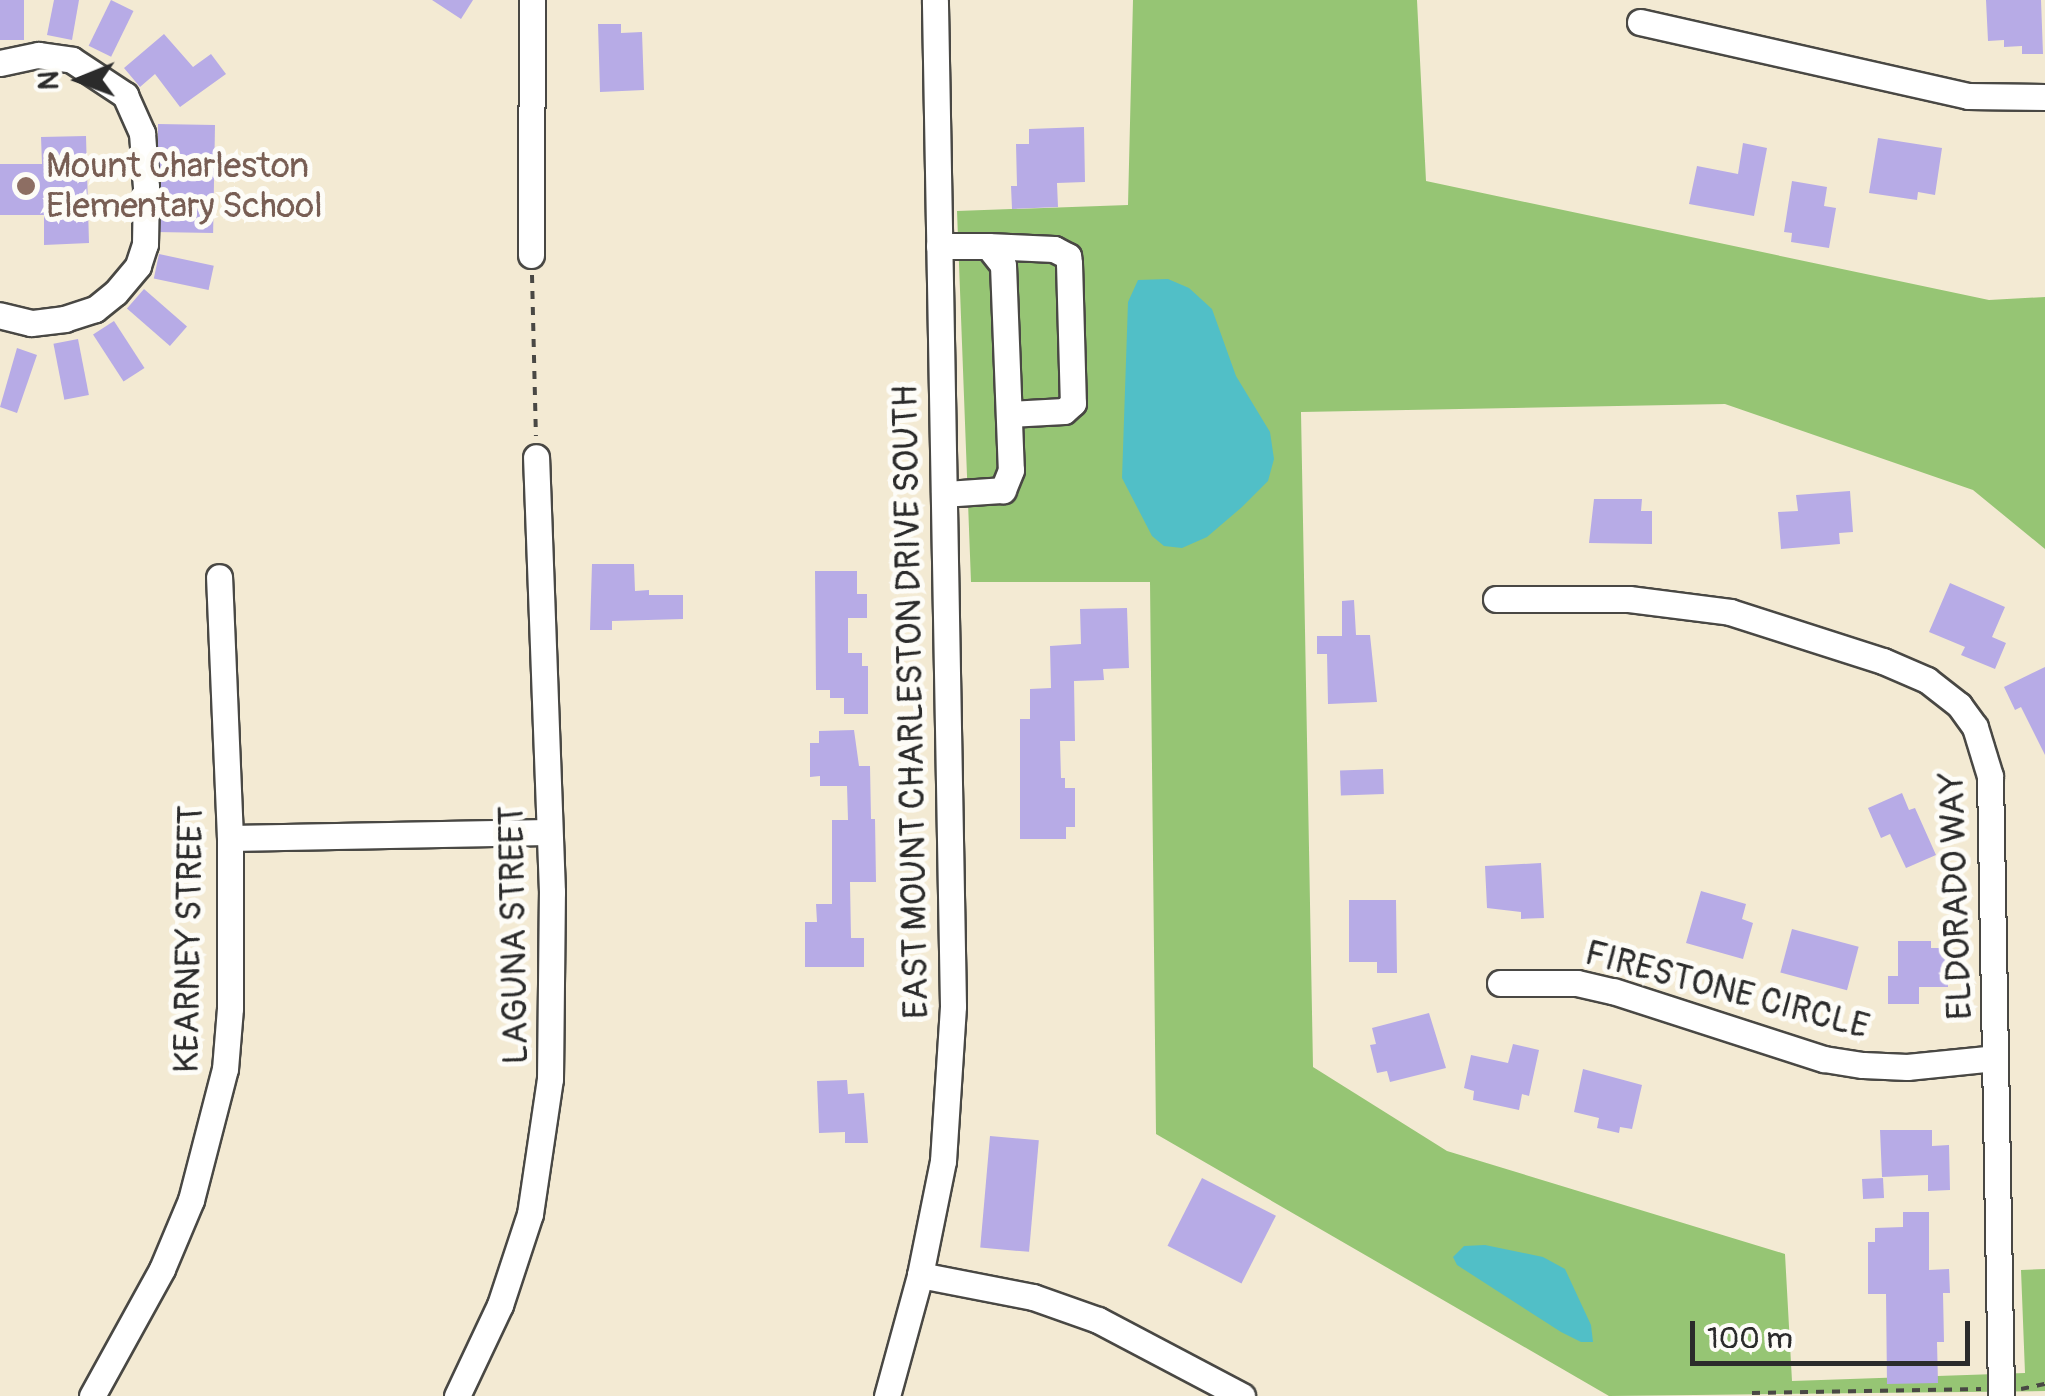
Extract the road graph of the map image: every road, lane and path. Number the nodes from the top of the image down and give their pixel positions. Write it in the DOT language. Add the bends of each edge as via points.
graph roads {
  1 [pos="532,0"];
  2 [pos="935,0"];
  3 [pos="1640,22"];
  4 [pos="0,63"];
  5 [pos="2045,96"];
  6 [pos="939,246"];
  7 [pos="988,246"];
  8 [pos="532,256"];
  9 [pos="0,315"];
  10 [pos="1009,414"];
  11 [pos="536,456"];
  12 [pos="944,494"];
  13 [pos="219,577"];
  14 [pos="1496,598"];
  15 [pos="548,832"];
  16 [pos="230,838"];
  17 [pos="1500,983"];
  18 [pos="1995,1058"];
  19 [pos="920,1276"];
  20 [pos="2045,1384"];
  21 [pos="2001,1392"];
  22 [pos="1752,1393"];
  23 [pos="92,1396"];
  24 [pos="457,1396"];
  25 [pos="886,1396"];
  26 [pos="1242,1396"];
  1 -- 8 [label="street"];
  2 -- 6 [label="street, EAST MOUNT CHARLESTON DRIVE SOUTH"];
  3 -- 5 [label="street" via="1968,96"];
  4 -- 9 [label="street" via="38,56 72,60 125,95 142,133 146,187 145,244 138,266 115,293 66,319 31,323"];
  6 -- 7 [label="street"];
  6 -- 12 [label="street, EAST MOUNT CHARLESTON DRIVE SOUTH"];
  7 -- 10 [label="street" via="1005,277"];
  7 -- 10 [label="street" via="1054,249 1069,263 1073,403 1064,411"];
  8 -- 11 [label="path"];
  10 -- 12 [label="street" via="1004,490"];
  11 -- 15 [label="street, LAGUNA STREET"];
  12 -- 19 [label="street, EAST MOUNT CHARLESTON DRIVE SOUTH" via="953,1006 943,1162"];
  13 -- 16 [label="street, KEARNEY STREET"];
  14 -- 18 [label="street, ELDORADO WAY" via="1629,599 1730,612 1884,661 1927,680 1959,705 1976,727 1990,776"];
  15 -- 16 [label="street"];
  15 -- 24 [label="street, LAGUNA STREET" via="552,1018 544,1138 530,1214 500,1305"];
  16 -- 23 [label="street, KEARNEY STREET" via="230,1008 212,1130 162,1269"];
  17 -- 18 [label="street, FIRESTONE CIRCLE" via="1577,983 1613,991 1824,1059 1863,1065"];
  18 -- 21 [label="street, ELDORADO WAY"];
  19 -- 25 [label="street, EAST MOUNT CHARLESTON DRIVE SOUTH"];
  19 -- 26 [label="street" via="1032,1297 1098,1320"];
  20 -- 21 [label="path"];
  21 -- 22 [label="path"];
}
